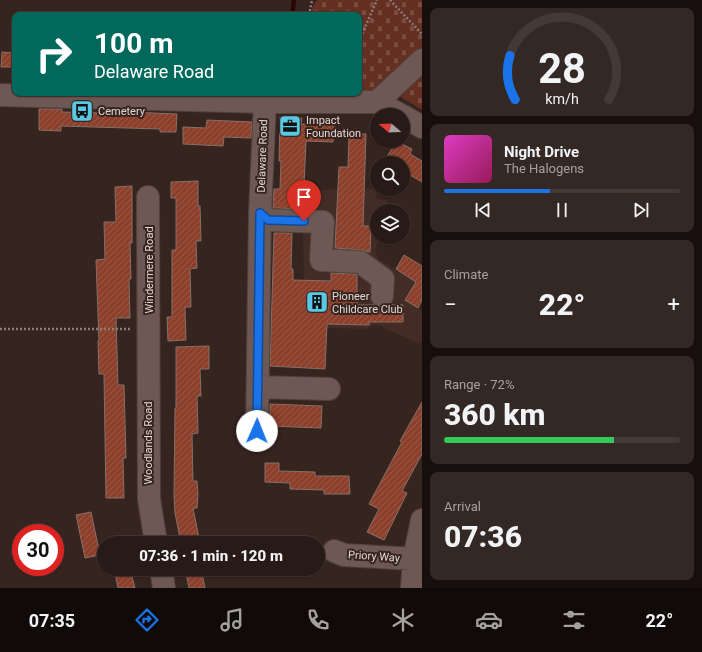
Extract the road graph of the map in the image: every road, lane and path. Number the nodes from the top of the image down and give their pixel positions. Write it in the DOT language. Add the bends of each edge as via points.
graph roads {
  1 [pos="312,0"];
  2 [pos="377,0"];
  3 [pos="390,0"];
  4 [pos="310,12"];
  5 [pos="362,34"];
  6 [pos="422,34"];
  7 [pos="422,60"];
  8 [pos="0,95"];
  9 [pos="12,95"];
  10 [pos="38,96"];
  11 [pos="264,102"];
  12 [pos="377,102"];
  13 [pos="388,108"];
  14 [pos="410,120"];
  15 [pos="422,127"];
  16 [pos="148,197"];
  17 [pos="260,213"];
  18 [pos="382,296"];
  19 [pos="0,329"];
  20 [pos="149,336"];
  21 [pos="258,386"];
  22 [pos="329,389"];
  23 [pos="257,431"];
  24 [pos="422,520"];
  25 [pos="155,536"];
  26 [pos="334,551"];
  27 [pos="414,559"];
  28 [pos="162,576"];
  29 [pos="164,588"];
  30 [pos="412,588"];
  1 -- 4 [label="path"];
  2 -- 5 [label="path"];
  3 -- 6 [label="path"];
  7 -- 12 [label="street"];
  8 -- 9 [label="street"];
  10 -- 11 [label="street"];
  11 -- 12 [label="street"];
  11 -- 17 [label="street, Delaware Road"];
  12 -- 13 [label="street"];
  14 -- 15 [label="street"];
  16 -- 20 [label="street, Windermere Road"];
  17 -- 18 [label="street" via="268,220 323,222 321,260 360,262 383,279"];
  17 -- 21 [label="street, Delaware Road"];
  19 -- 20 [label="path"];
  20 -- 25 [label="street, Woodlands Road" via="148,499"];
  21 -- 22 [label="street"];
  21 -- 23 [label="street, Delaware Road"];
  24 -- 27 [label="street, Priory Way"];
  26 -- 27 [label="street, Priory Way" via="344,555"];
  27 -- 30 [label="street, Priory Way"];
  28 -- 29 [label="street"];
}
